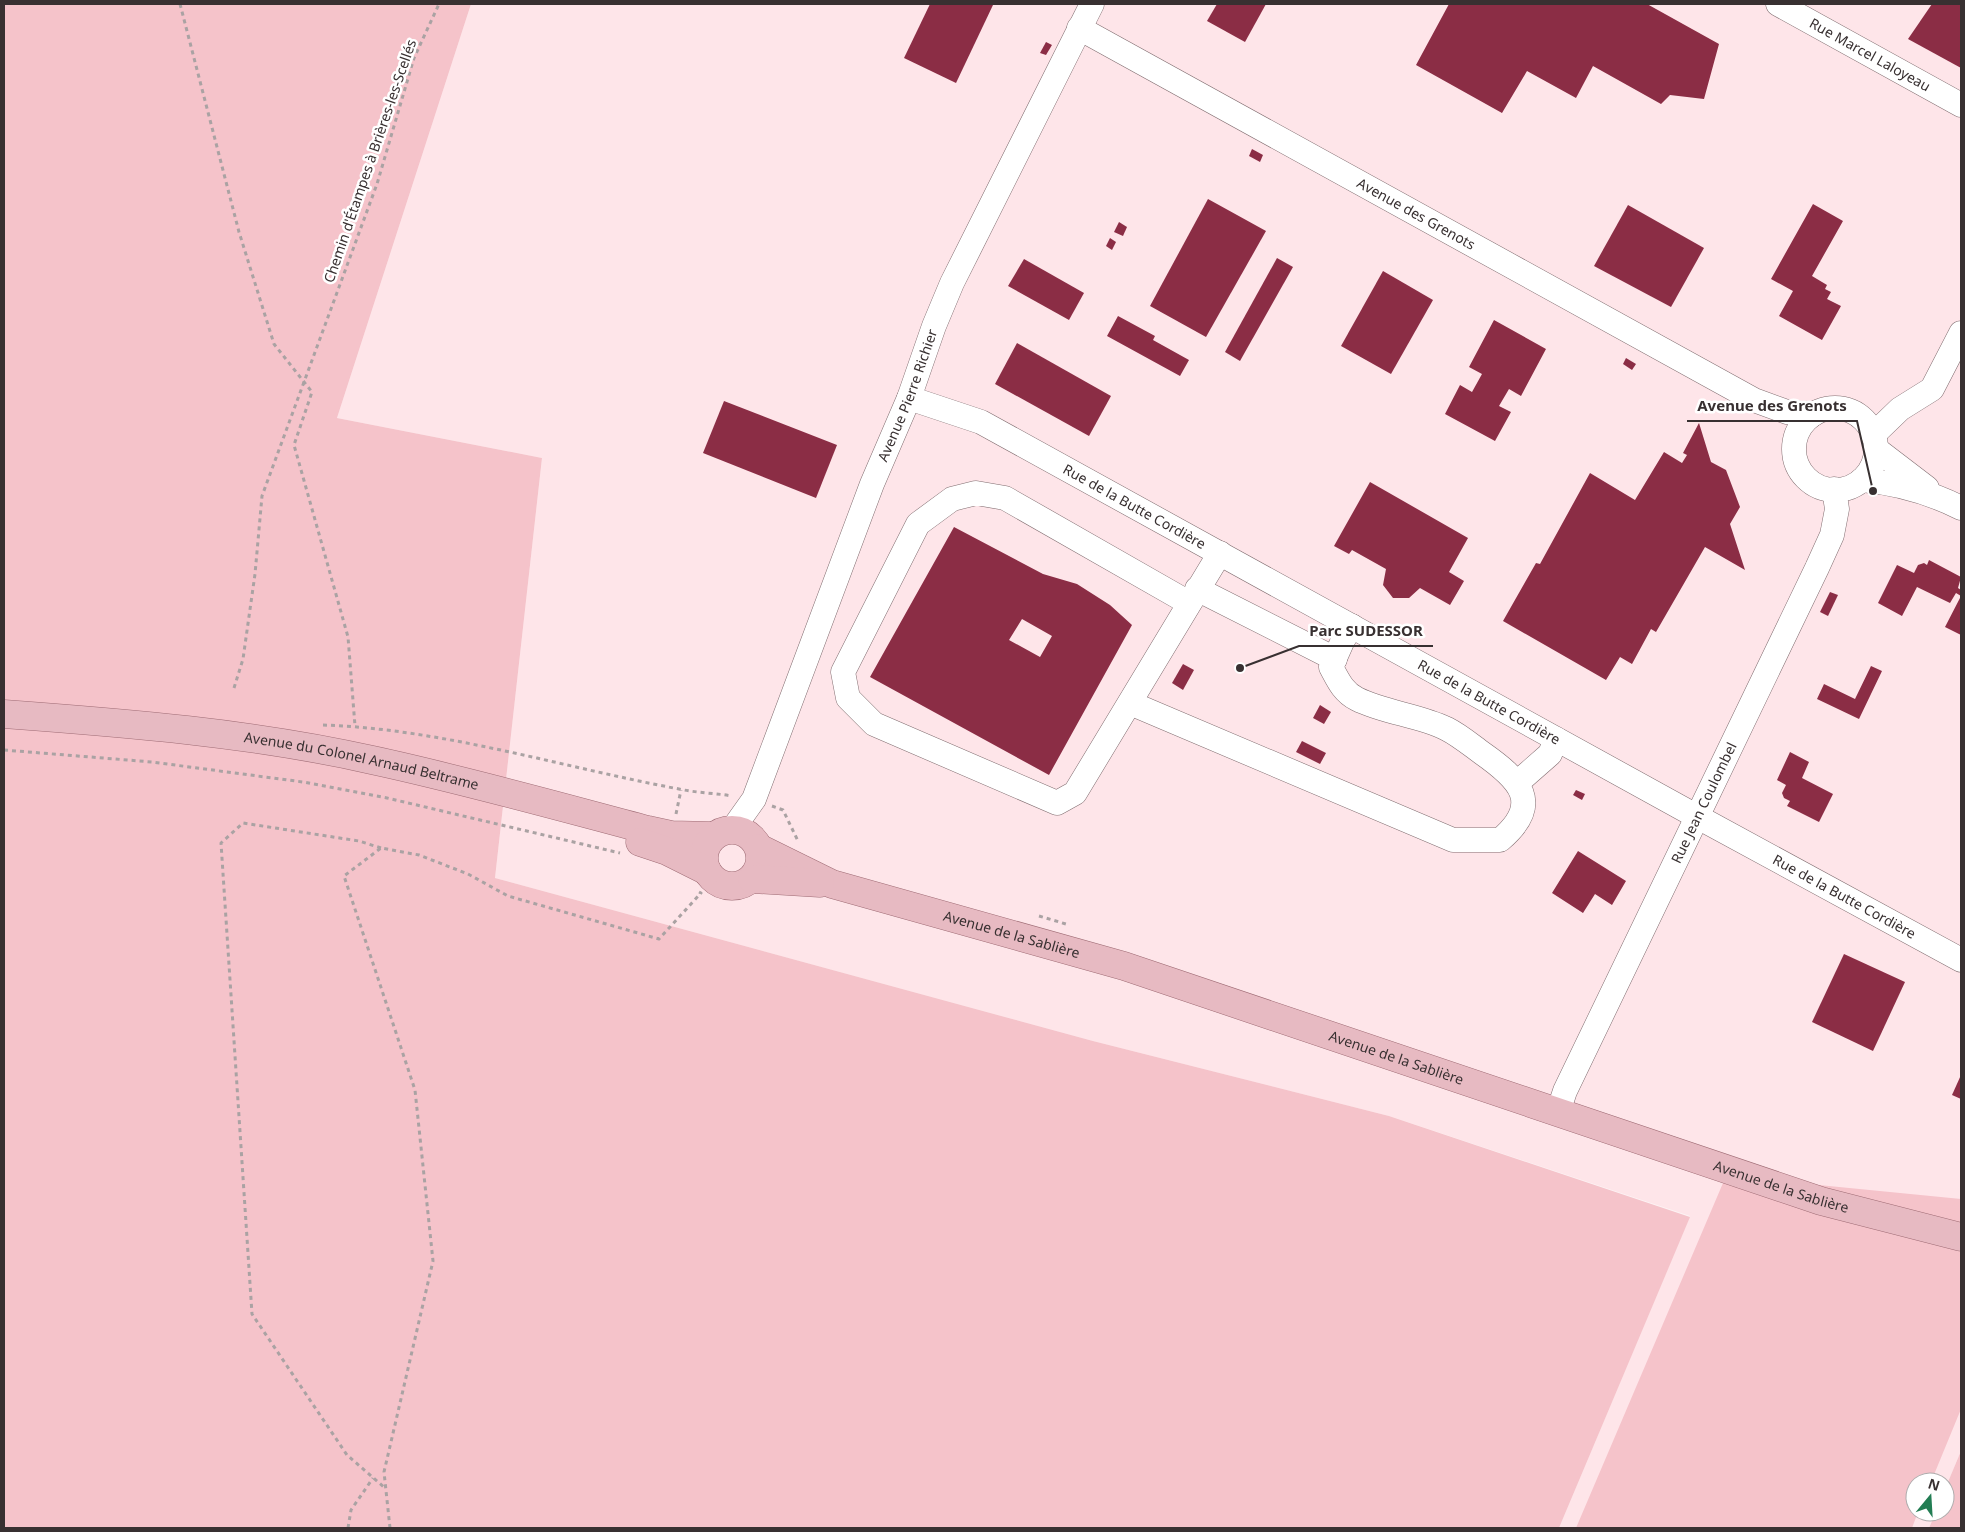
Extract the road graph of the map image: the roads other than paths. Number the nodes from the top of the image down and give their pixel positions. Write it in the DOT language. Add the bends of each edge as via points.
graph roads {
  1 [pos="1092,4"];
  2 [pos="1778,4"];
  3 [pos="1080,28"];
  4 [pos="1961,106"];
  5 [pos="1961,332"];
  6 [pos="909,398"];
  7 [pos="1754,400"];
  8 [pos="1900,409"];
  9 [pos="1852,411"];
  10 [pos="1812,415"];
  11 [pos="1875,442"];
  12 [pos="1794,446"];
  13 [pos="1862,480"];
  14 [pos="1834,489"];
  15 [pos="1934,494"];
  16 [pos="1961,508"];
  17 [pos="1220,553"];
  18 [pos="1193,596"];
  19 [pos="1352,626"];
  20 [pos="1335,659"];
  21 [pos="1130,703"];
  22 [pos="4,714"];
  23 [pos="4,733"];
  24 [pos="1556,739"];
  25 [pos="1518,783"];
  26 [pos="1696,816"];
  27 [pos="739,838"];
  28 [pos="752,879"];
  29 [pos="704,882"];
  30 [pos="832,884"];
  31 [pos="1961,960"];
  32 [pos="1558,1112"];
  33 [pos="1961,1237"];
  1 -- 3 [label="street, Avenue Pierre Richier"];
  2 -- 4 [label="street, Rue Marcel Laloyeau"];
  3 -- 6 [label="street, Avenue Pierre Richier" via="952,283"];
  3 -- 7 [label="street, Avenue des Grenots"];
  5 -- 8 [label="street" via="1932,389"];
  6 -- 17 [label="street, Rue de la Butte Cordière" via="981,422"];
  6 -- 27 [label="street, Avenue Pierre Richier" via="872,484"];
  7 -- 10 [label="street, Avenue des Grenots" via="1786,412"];
  7 -- 12 [label="street, Avenue des Grenots"];
  8 -- 9 [label="street"];
  8 -- 11 [label="street"];
  9 -- 10 [label="street" via="1838,408"];
  9 -- 11 [label="street" via="1866,422"];
  10 -- 12 [label="street" via="1802,424"];
  11 -- 13 [label="street" via="1871,469"];
  11 -- 15 [label="street"];
  12 -- 14 [label="street" via="1802,473 1812,483"];
  13 -- 14 [label="street" via="1849,488"];
  13 -- 15 [label="street" via="1888,482"];
  14 -- 26 [label="street, Rue Jean Coulombel" via="1837,509 1832,535"];
  15 -- 16 [label="street"];
  17 -- 18 [label="street"];
  17 -- 19 [label="street, Rue de la Butte Cordière"];
  18 -- 20 [label="street"];
  18 -- 21 [label="street"];
  18 -- 21 [label="street" via="1005,498 976,493 952,499 918,524 843,672 848,698 874,724 1057,803 1075,793"];
  19 -- 20 [label="street"];
  19 -- 24 [label="street, Rue de la Butte Cordière"];
  20 -- 25 [label="street" via="1331,667 1342,688 1356,699 1448,729 1509,772"];
  21 -- 25 [label="street" via="1453,840 1500,840 1516,827 1522,809 1522,789"];
  22 -- 27 [label="main road, Avenue du Colonel Arnaud Beltrame" via="106,722 298,746 372,759 648,830 672,835"];
  23 -- 29 [label="main road, Avenue du Colonel Arnaud Beltrame" via="171,748 445,793 667,851"];
  24 -- 25 [label="street" via="1550,754"];
  24 -- 26 [label="street, Rue de la Butte Cordière"];
  26 -- 31 [label="street, Rue de la Butte Cordière"];
  26 -- 32 [label="street, Rue Jean Coulombel" via="1565,1091"];
  27 -- 28 [label="main road" via="761,858"];
  27 -- 29 [label="main road" via="704,852"];
  27 -- 30 [label="main road, Avenue de la Sablière"];
  28 -- 29 [label="main road, Avenue du Colonel Arnaud Beltrame" via="736,886 727,886 712,878"];
  28 -- 30 [label="main road, Avenue de la Sablière"];
  30 -- 32 [label="main road, Avenue de la Sablière" via="1124,966"];
  32 -- 33 [label="main road, Avenue de la Sablière" via="1821,1200"];
}
